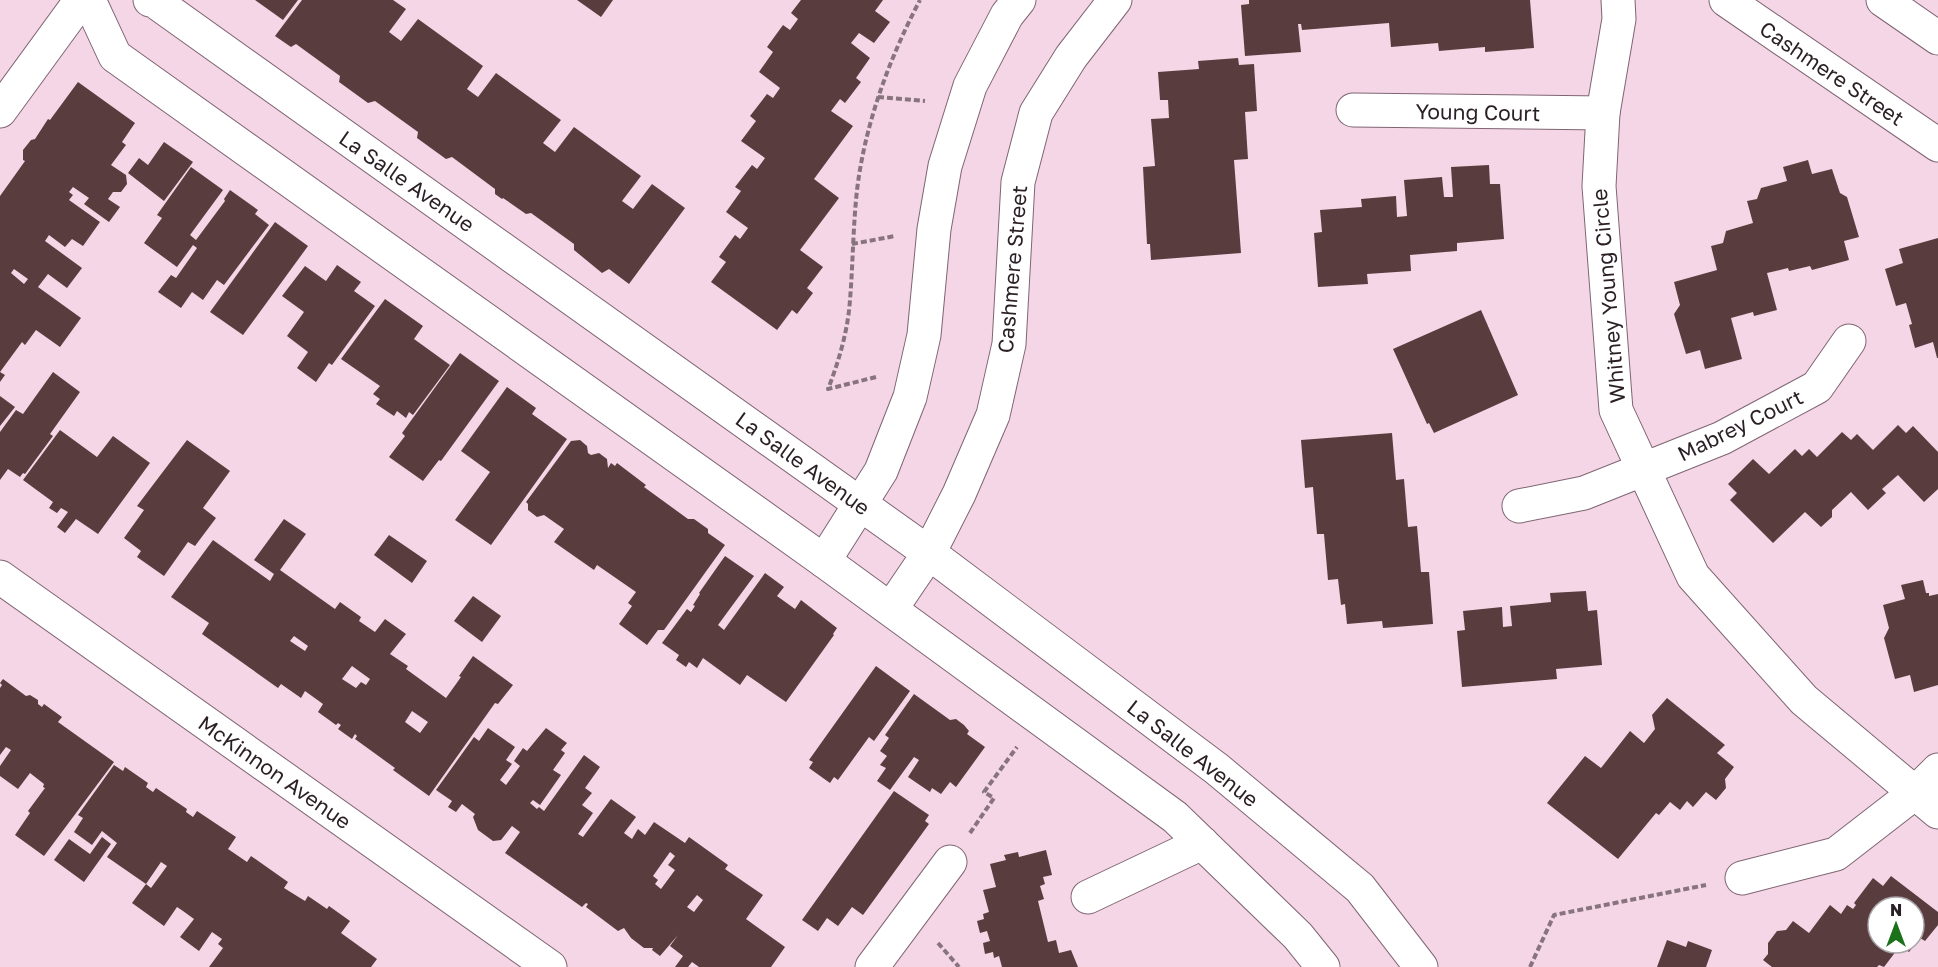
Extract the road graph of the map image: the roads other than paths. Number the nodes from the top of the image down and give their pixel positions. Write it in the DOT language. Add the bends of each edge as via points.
graph roads {
  1 [pos="81,0"];
  2 [pos="89,0"];
  3 [pos="150,0"];
  4 [pos="1019,0"];
  5 [pos="1115,0"];
  6 [pos="1726,0"];
  7 [pos="1883,0"];
  8 [pos="1625,6"];
  9 [pos="1938,38"];
  10 [pos="1353,110"];
  11 [pos="0,111"];
  12 [pos="1603,113"];
  13 [pos="1938,145"];
  14 [pos="1849,341"];
  15 [pos="1644,469"];
  16 [pos="861,505"];
  17 [pos="1519,506"];
  18 [pos="928,553"];
  19 [pos="824,561"];
  20 [pos="0,577"];
  21 [pos="891,609"];
  22 [pos="1931,791"];
  23 [pos="1202,843"];
  24 [pos="950,862"];
  25 [pos="1742,878"];
  26 [pos="1088,897"];
  27 [pos="550,967"];
  28 [pos="872,967"];
  29 [pos="1323,967"];
  30 [pos="1421,967"];
  1 -- 11 [label="street"];
  2 -- 19 [label="street" via="115,56"];
  3 -- 16 [label="street, La Salle Avenue"];
  4 -- 16 [label="street" via="1007,15 964,105 945,166 934,229 924,335 910,397 882,471"];
  5 -- 18 [label="street, Cashmere Street" via="1071,57 1036,113 1018,182 1009,344 993,415"];
  6 -- 13 [label="street, Cashmere Street"];
  7 -- 9 [label="street"];
  8 -- 12 [label="street, Whitney Young Circle"];
  10 -- 12 [label="street, Young Court"];
  12 -- 15 [label="street, Whitney Young Circle" via="1599,186 1616,410"];
  14 -- 15 [label="street, Mabrey Court" via="1817,387 1722,438"];
  15 -- 17 [label="street, Mabrey Court" via="1584,493"];
  15 -- 22 [label="street, Whitney Young Circle" via="1693,576 1804,700"];
  16 -- 18 [label="street, La Salle Avenue"];
  16 -- 19 [label="street"];
  18 -- 21 [label="street, Cashmere Street"];
  18 -- 30 [label="street, La Salle Avenue" via="1217,769 1360,888"];
  19 -- 21 [label="street"];
  20 -- 27 [label="street, McKinnon Avenue"];
  21 -- 23 [label="street" via="1175,817"];
  22 -- 25 [label="street" via="1836,854"];
  23 -- 26 [label="street"];
  23 -- 29 [label="street" via="1298,936"];
  24 -- 28 [label="street"];
}
